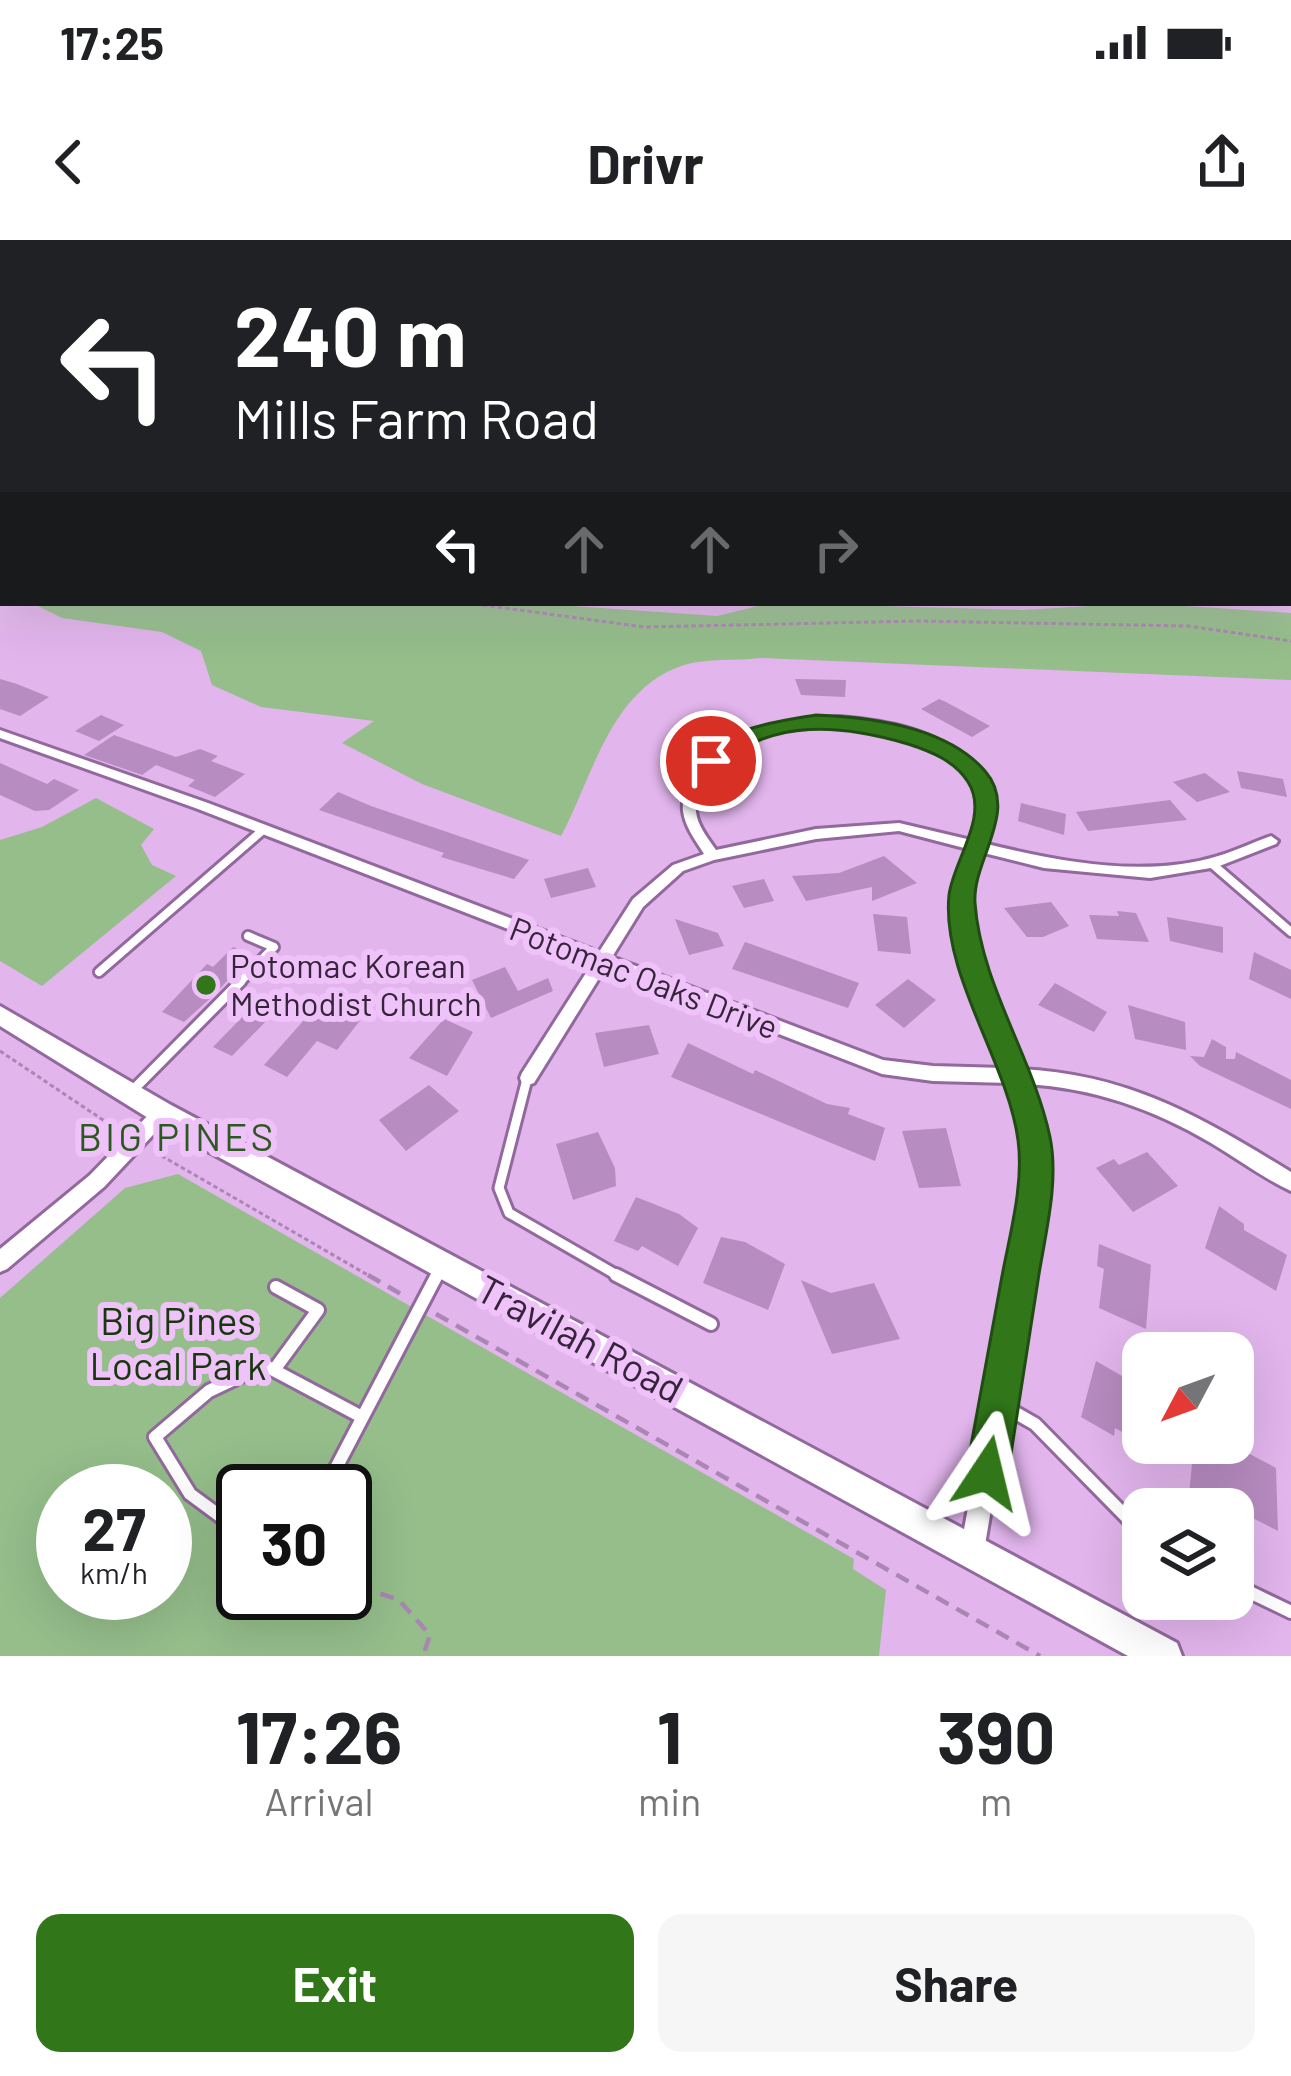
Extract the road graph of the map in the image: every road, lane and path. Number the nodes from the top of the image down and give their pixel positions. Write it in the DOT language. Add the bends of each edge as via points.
graph roads {
  1 [pos="490,606"];
  2 [pos="1291,641"];
  3 [pos="0,734"];
  4 [pos="264,830"];
  5 [pos="1271,841"];
  6 [pos="976,844"];
  7 [pos="712,856"];
  8 [pos="1210,863"];
  9 [pos="1291,932"];
  10 [pos="248,936"];
  11 [pos="603,962"];
  12 [pos="98,972"];
  13 [pos="0,1015"];
  14 [pos="0,1051"];
  15 [pos="527,1078"];
  16 [pos="1017,1078"];
  17 [pos="130,1093"];
  18 [pos="162,1112"];
  19 [pos="135,1141"];
  20 [pos="1291,1181"];
  21 [pos="0,1262"];
  22 [pos="442,1264"];
  23 [pos="276,1287"];
  24 [pos="421,1305"];
  25 [pos="711,1324"];
  26 [pos="274,1370"];
  27 [pos="999,1404"];
  28 [pos="362,1417"];
  29 [pos="338,1464"];
  30 [pos="1122,1513"];
  31 [pos="216,1519"];
  32 [pos="973,1551"];
  33 [pos="372,1590"];
  34 [pos="1254,1594"];
  35 [pos="1291,1612"];
  36 [pos="423,1656"];
  37 [pos="1040,1656"];
  38 [pos="1164,1656"];
  1 -- 2 [label="path" via="644,627 1188,626"];
  3 -- 4 [label="street, Potomac Oaks Drive"];
  4 -- 11 [label="street, Potomac Oaks Drive"];
  4 -- 12 [label="lane"];
  5 -- 8 [label="street"];
  6 -- 7 [label="street" via="898,827 861,828"];
  6 -- 7 [label="street" via="985,794 963,761 892,729 816,722 748,736 698,778 690,815"];
  6 -- 8 [label="street" via="1115,873"];
  6 -- 16 [label="street" via="962,895 965,936"];
  7 -- 11 [label="street" via="656,884"];
  8 -- 9 [label="lane"];
  10 -- 17 [label="lane" via="274,946"];
  11 -- 15 [label="street"];
  11 -- 16 [label="street, Potomac Oaks Drive" via="882,1066 934,1078"];
  13 -- 17 [label="main road, Travilah Road"];
  14 -- 19 [label="path"];
  15 -- 25 [label="lane" via="499,1188 508,1213"];
  16 -- 20 [label="street, Potomac Oaks Drive" via="1082,1082 1142,1098"];
  16 -- 27 [label="street" via="1035,1139 1034,1199"];
  17 -- 18 [label="main road, Travilah Road"];
  18 -- 19 [label="street"];
  18 -- 22 [label="main road, Travilah Road"];
  19 -- 21 [label="street"];
  19 -- 24 [label="path"];
  22 -- 24 [label="lane"];
  22 -- 32 [label="main road, Travilah Road"];
  23 -- 26 [label="lane" via="318,1310"];
  24 -- 28 [label="lane"];
  24 -- 37 [label="path"];
  26 -- 28 [label="lane"];
  26 -- 31 [label="lane" via="264,1365 208,1391 155,1438 173,1477"];
  27 -- 30 [label="lane" via="1035,1424"];
  27 -- 32 [label="street"];
  28 -- 29 [label="lane"];
  32 -- 38 [label="main road, Travilah Road"];
  33 -- 36 [label="path" via="399,1600 430,1635"];
  34 -- 35 [label="lane"];
}
